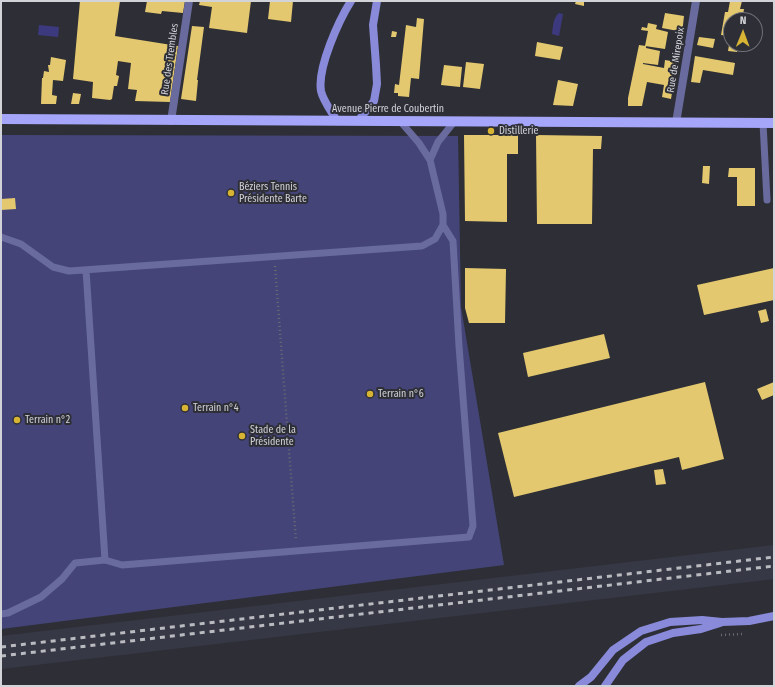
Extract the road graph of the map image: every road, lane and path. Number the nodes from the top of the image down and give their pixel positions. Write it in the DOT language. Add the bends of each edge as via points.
graph roads {
  1 [pos="189,1"];
  2 [pos="351,1"];
  3 [pos="377,1"];
  4 [pos="696,1"];
  5 [pos="1,119"];
  6 [pos="171,121"];
  7 [pos="337,121"];
  8 [pos="358,121"];
  9 [pos="400,121"];
  10 [pos="454,122"];
  11 [pos="676,123"];
  12 [pos="763,123"];
  13 [pos="774,123"];
  14 [pos="430,160"];
  15 [pos="767,200"];
  16 [pos="443,225"];
  17 [pos="1,237"];
  18 [pos="275,256"];
  19 [pos="86,270"];
  20 [pos="296,551"];
  21 [pos="105,560"];
  22 [pos="1,614"];
  23 [pos="774,616"];
  24 [pos="722,622"];
  25 [pos="749,632"];
  26 [pos="717,635"];
  27 [pos="579,686"];
  28 [pos="605,686"];
  1 -- 6 [label="street, Rue des Trembles"];
  2 -- 7 [label="main road" via="332,40 322,70 321,91"];
  3 -- 8 [label="main road" via="373,25 377,78 374,101"];
  4 -- 11 [label="street, Rue de Mirepoix"];
  5 -- 6 [label="main road, Avenue Pierre de Coubertin"];
  6 -- 7 [label="main road, Avenue Pierre de Coubertin"];
  7 -- 8 [label="main road, Avenue Pierre de Coubertin"];
  8 -- 9 [label="main road, Avenue Pierre de Coubertin"];
  9 -- 10 [label="main road, Avenue Pierre de Coubertin"];
  9 -- 14 [label="lane" via="419,142"];
  10 -- 11 [label="main road, Avenue Pierre de Coubertin"];
  10 -- 14 [label="lane" via="438,142"];
  11 -- 12 [label="main road, Avenue Pierre de Coubertin"];
  12 -- 13 [label="main road, Avenue Pierre de Coubertin"];
  12 -- 15 [label="lane"];
  14 -- 16 [label="lane" via="443,214"];
  16 -- 18 [label="lane" via="435,239 422,246"];
  16 -- 20 [label="lane" via="453,241 473,526 469,538"];
  17 -- 19 [label="lane" via="21,244 52,267 69,271"];
  18 -- 19 [label="lane"];
  18 -- 20 [label="path"];
  19 -- 21 [label="lane"];
  20 -- 21 [label="lane" via="122,565"];
  21 -- 22 [label="lane" via="75,564 41,597"];
  23 -- 24 [label="main road" via="749,622"];
  24 -- 27 [label="main road" via="670,622 641,631 613,650"];
  24 -- 28 [label="main road" via="646,642 623,660"];
  25 -- 26 [label="path"];
}
